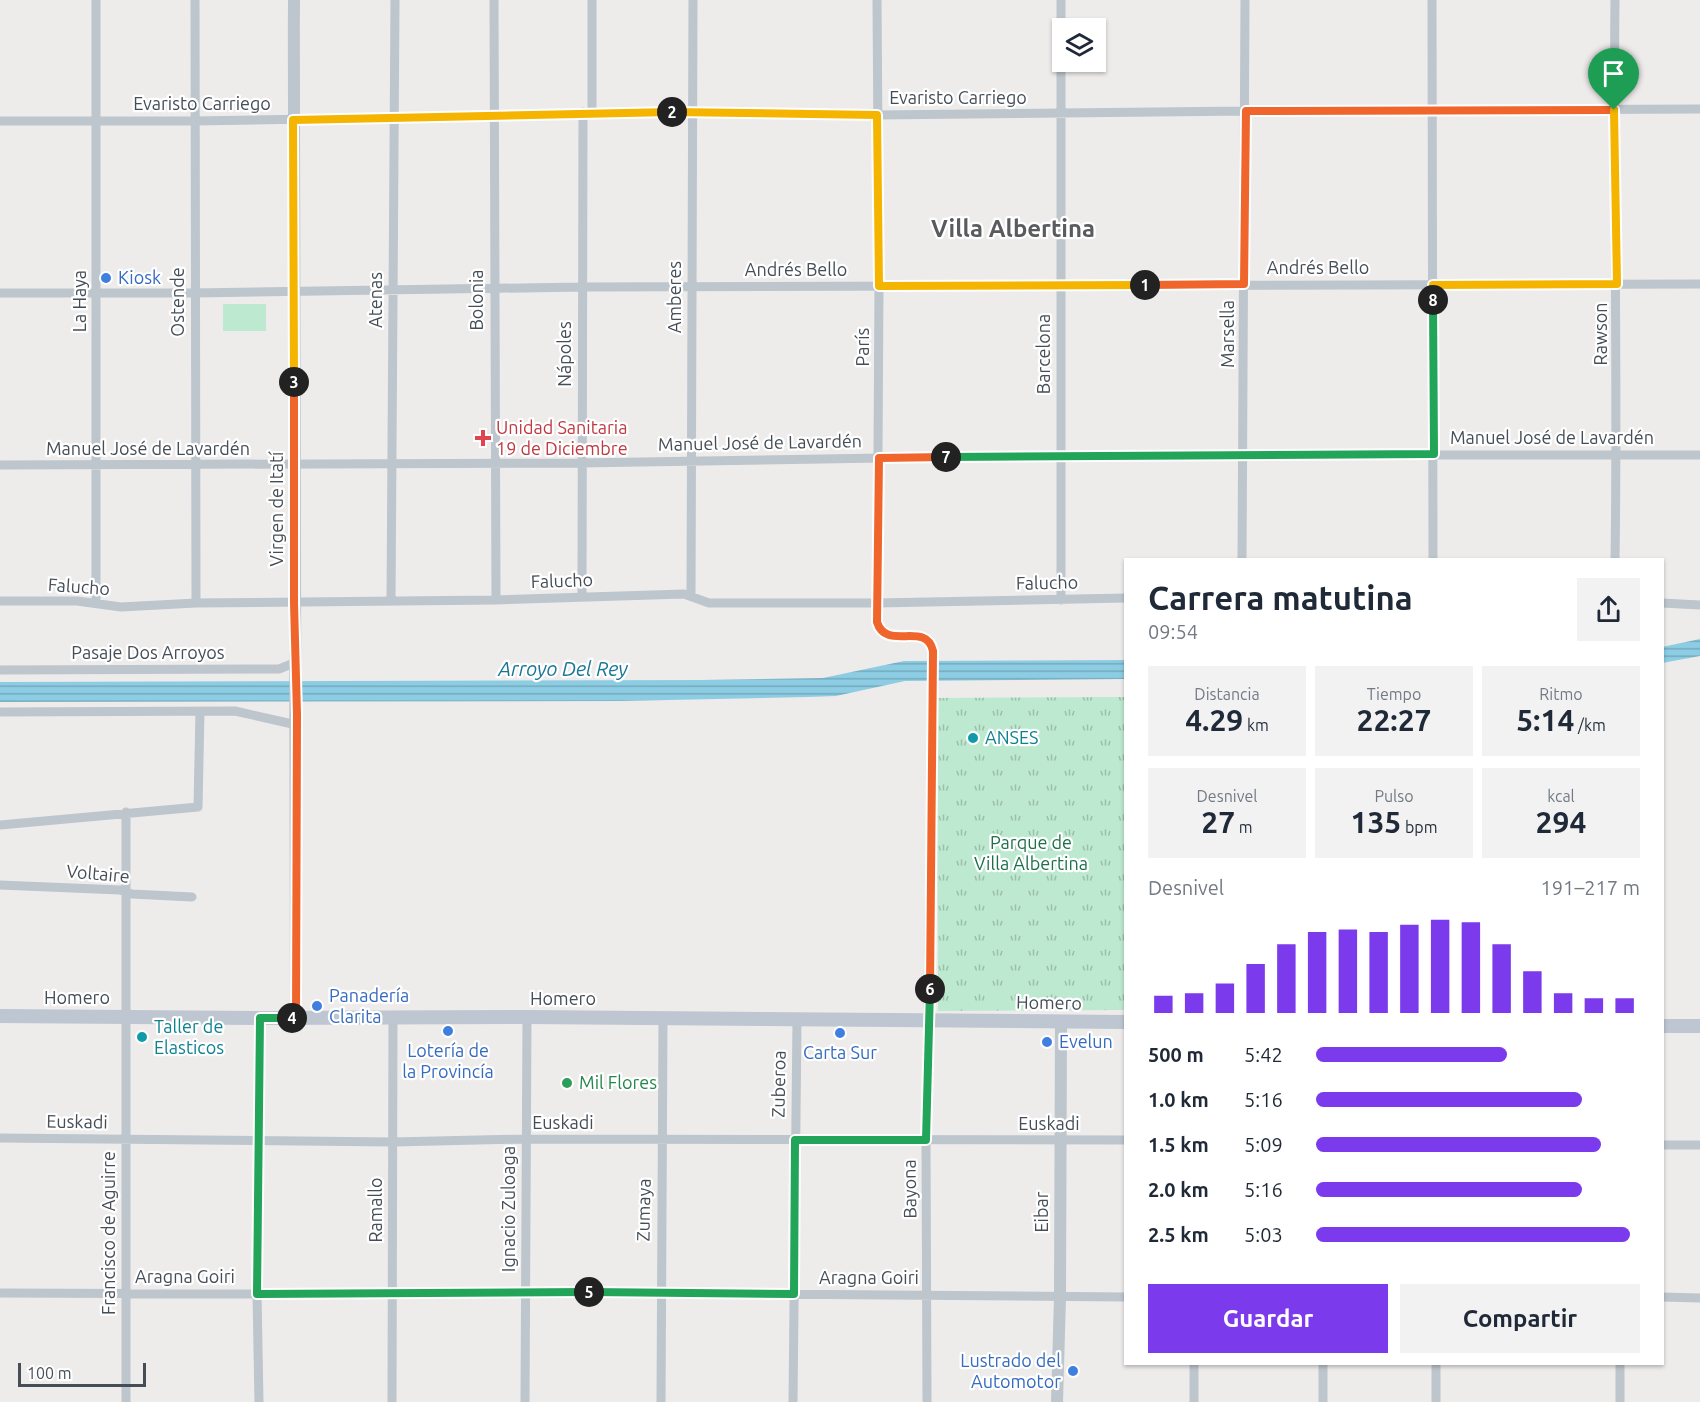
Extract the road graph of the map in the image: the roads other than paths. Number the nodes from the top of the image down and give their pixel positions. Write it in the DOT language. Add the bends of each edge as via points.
graph roads {
  1 [pos="96,0"];
  2 [pos="195,0"];
  3 [pos="294,0"];
  4 [pos="395,0"];
  5 [pos="494,0"];
  6 [pos="592,0"];
  7 [pos="693,0"];
  8 [pos="876,0"];
  9 [pos="1061,0"];
  10 [pos="1245,0"];
  11 [pos="1432,0"];
  12 [pos="1616,0"];
  13 [pos="1700,109"];
  14 [pos="1614,110"];
  15 [pos="1246,111"];
  16 [pos="1432,111"];
  17 [pos="588,112"];
  18 [pos="693,112"];
  19 [pos="1062,114"];
  20 [pos="494,115"];
  21 [pos="877,115"];
  22 [pos="395,117"];
  23 [pos="293,120"];
  24 [pos="0,121"];
  25 [pos="94,121"];
  26 [pos="194,121"];
  27 [pos="1244,284"];
  28 [pos="1617,284"];
  29 [pos="1700,284"];
  30 [pos="1433,285"];
  31 [pos="879,286"];
  32 [pos="1061,286"];
  33 [pos="582,287"];
  34 [pos="692,287"];
  35 [pos="494,289"];
  36 [pos="393,290"];
  37 [pos="293,292"];
  38 [pos="97,293"];
  39 [pos="194,293"];
  40 [pos="0,294"];
  41 [pos="1434,454"];
  42 [pos="1700,454"];
  43 [pos="1060,455"];
  44 [pos="1244,455"];
  45 [pos="1617,455"];
  46 [pos="879,458"];
  47 [pos="692,461"];
  48 [pos="392,462"];
  49 [pos="495,462"];
  50 [pos="581,463"];
  51 [pos="0,465"];
  52 [pos="295,465"];
  53 [pos="96,466"];
  54 [pos="194,466"];
  55 [pos="1242,558"];
  56 [pos="1433,558"];
  57 [pos="1615,558"];
  58 [pos="691,595"];
  59 [pos="582,596"];
  60 [pos="1124,598"];
  61 [pos="391,600"];
  62 [pos="496,600"];
  63 [pos="1061,600"];
  64 [pos="0,601"];
  65 [pos="96,602"];
  66 [pos="196,603"];
  67 [pos="294,603"];
  68 [pos="877,603"];
  69 [pos="1664,603"];
  70 [pos="1700,605"];
  71 [pos="933,651"];
  72 [pos="295,668"];
  73 [pos="0,670"];
  74 [pos="200,711"];
  75 [pos="0,712"];
  76 [pos="297,720"];
  77 [pos="126,812"];
  78 [pos="0,825"];
  79 [pos="0,885"];
  80 [pos="126,892"];
  81 [pos="192,897"];
  82 [pos="0,1016"];
  83 [pos="127,1017"];
  84 [pos="393,1017"];
  85 [pos="527,1017"];
  86 [pos="663,1017"];
  87 [pos="260,1018"];
  88 [pos="296,1018"];
  89 [pos="797,1019"];
  90 [pos="929,1019"];
  91 [pos="1061,1021"];
  92 [pos="1124,1022"];
  93 [pos="1664,1026"];
  94 [pos="1700,1026"];
  95 [pos="0,1138"];
  96 [pos="126,1139"];
  97 [pos="525,1139"];
  98 [pos="258,1140"];
  99 [pos="662,1140"];
  100 [pos="795,1140"];
  101 [pos="926,1140"];
  102 [pos="1124,1140"];
  103 [pos="1060,1141"];
  104 [pos="393,1142"];
  105 [pos="1664,1145"];
  106 [pos="1700,1145"];
  107 [pos="526,1292"];
  108 [pos="0,1293"];
  109 [pos="125,1293"];
  110 [pos="660,1293"];
  111 [pos="257,1294"];
  112 [pos="392,1294"];
  113 [pos="794,1294"];
  114 [pos="928,1294"];
  115 [pos="1060,1297"];
  116 [pos="1124,1297"];
  117 [pos="1664,1298"];
  118 [pos="1700,1298"];
  119 [pos="1194,1365"];
  120 [pos="1323,1365"];
  121 [pos="1436,1365"];
  122 [pos="1620,1365"];
  123 [pos="126,1402"];
  124 [pos="259,1402"];
  125 [pos="392,1402"];
  126 [pos="525,1402"];
  127 [pos="661,1402"];
  128 [pos="793,1402"];
  129 [pos="927,1402"];
  130 [pos="1057,1402"];
  131 [pos="1194,1402"];
  132 [pos="1323,1402"];
  133 [pos="1436,1402"];
  134 [pos="1620,1402"];
  1 -- 25 [label="street, La Haya"];
  2 -- 26 [label="street, Ostende"];
  3 -- 23 [label="street, Virgen de Itatí"];
  4 -- 22 [label="street, Atenas"];
  5 -- 20 [label="street, Bolonia"];
  6 -- 17 [label="street, Nápoles"];
  7 -- 18 [label="street, Amberes"];
  8 -- 21 [label="street, París"];
  9 -- 19 [label="street, Barcelona"];
  10 -- 15 [label="street, Marsella"];
  11 -- 16 [label="street"];
  12 -- 14 [label="street, Rawson"];
  13 -- 14 [label="street, Evaristo Carriego"];
  14 -- 16 [label="street, Evaristo Carriego"];
  14 -- 28 [label="street, Rawson"];
  15 -- 16 [label="street, Evaristo Carriego"];
  15 -- 19 [label="street, Evaristo Carriego"];
  15 -- 27 [label="street, Marsella"];
  16 -- 30 [label="street"];
  17 -- 18 [label="street, Evaristo Carriego"];
  17 -- 20 [label="street, Evaristo Carriego"];
  17 -- 33 [label="street, Nápoles"];
  18 -- 21 [label="street, Evaristo Carriego"];
  18 -- 34 [label="street, Amberes"];
  19 -- 21 [label="street, Evaristo Carriego"];
  19 -- 32 [label="street, Barcelona"];
  20 -- 22 [label="street, Evaristo Carriego"];
  20 -- 35 [label="street, Bolonia"];
  21 -- 31 [label="street, París"];
  22 -- 23 [label="street, Evaristo Carriego"];
  22 -- 36 [label="street, Atenas"];
  23 -- 26 [label="street, Evaristo Carriego"];
  23 -- 37 [label="street, Virgen de Itatí"];
  24 -- 25 [label="street, Evaristo Carriego"];
  25 -- 26 [label="street, Evaristo Carriego"];
  25 -- 38 [label="street, La Haya"];
  26 -- 39 [label="street, Ostende"];
  27 -- 30 [label="street, Andrés Bello"];
  27 -- 32 [label="street, Andrés Bello"];
  27 -- 44 [label="street, Marsella"];
  28 -- 29 [label="street, Andrés Bello"];
  28 -- 30 [label="street, Andrés Bello"];
  28 -- 45 [label="street, Rawson"];
  30 -- 41 [label="street"];
  31 -- 32 [label="street, Andrés Bello"];
  31 -- 34 [label="street, Andrés Bello"];
  31 -- 46 [label="street, París"];
  32 -- 43 [label="street, Barcelona"];
  33 -- 34 [label="street, Andrés Bello"];
  33 -- 35 [label="street, Andrés Bello"];
  33 -- 50 [label="street, Nápoles"];
  34 -- 47 [label="street, Amberes"];
  35 -- 36 [label="street, Andrés Bello"];
  35 -- 49 [label="street, Bolonia"];
  36 -- 37 [label="street, Andrés Bello"];
  36 -- 48 [label="street, Atenas"];
  37 -- 39 [label="street, Andrés Bello"];
  37 -- 52 [label="street, Virgen de Itatí"];
  38 -- 39 [label="street, Andrés Bello"];
  38 -- 40 [label="street, Andrés Bello"];
  38 -- 53 [label="street, La Haya"];
  39 -- 54 [label="street, Ostende"];
  41 -- 44 [label="street, Manuel José de Lavardén"];
  41 -- 45 [label="street, Manuel José de Lavardén"];
  41 -- 56 [label="street"];
  42 -- 45 [label="street, Manuel José de Lavardén"];
  43 -- 44 [label="street, Manuel José de Lavardén"];
  43 -- 46 [label="street, Manuel José de Lavardén"];
  43 -- 63 [label="street, Barcelona"];
  44 -- 55 [label="street, Marsella"];
  45 -- 57 [label="street, Rawson"];
  46 -- 47 [label="street, Manuel José de Lavardén"];
  46 -- 68 [label="street, París"];
  47 -- 50 [label="street, Manuel José de Lavardén"];
  47 -- 58 [label="street, Amberes"];
  48 -- 49 [label="street, Manuel José de Lavardén"];
  48 -- 52 [label="street, Manuel José de Lavardén"];
  48 -- 61 [label="street, Atenas"];
  49 -- 50 [label="street, Manuel José de Lavardén"];
  49 -- 62 [label="street, Bolonia"];
  50 -- 59 [label="street, Nápoles"];
  51 -- 53 [label="street, Manuel José de Lavardén"];
  52 -- 54 [label="street, Manuel José de Lavardén"];
  52 -- 67 [label="street, Virgen de Itatí"];
  53 -- 54 [label="street, Manuel José de Lavardén"];
  53 -- 65 [label="street, La Haya"];
  54 -- 66 [label="street, Ostende"];
  58 -- 59 [label="street, Falucho"];
  58 -- 68 [label="street, Falucho" via="709,603"];
  59 -- 62 [label="street, Falucho"];
  60 -- 63 [label="street, Falucho"];
  61 -- 62 [label="street, Falucho"];
  61 -- 67 [label="street, Falucho"];
  63 -- 68 [label="street, Falucho"];
  64 -- 65 [label="street, Falucho"];
  65 -- 66 [label="street, Falucho" via="122,607"];
  66 -- 67 [label="street, Falucho"];
  67 -- 72 [label="street, Virgen de Itatí"];
  68 -- 71 [label="street, París" via="877,622 884,632 920,636 931,643"];
  69 -- 70 [label="street"];
  71 -- 90 [label="street, Bayona"];
  72 -- 73 [label="street, Pasaje Dos Arroyos"];
  72 -- 76 [label="street, Virgen de Itatí"];
  74 -- 75 [label="street"];
  74 -- 76 [label="street" via="248,712"];
  74 -- 77 [label="street" via="198,807"];
  76 -- 88 [label="street, Virgen de Itatí"];
  77 -- 78 [label="street"];
  77 -- 80 [label="street, Francisco de Aguirre"];
  79 -- 80 [label="street, Voltaire"];
  80 -- 81 [label="street, Voltaire"];
  80 -- 83 [label="street, Francisco de Aguirre"];
  82 -- 83 [label="main road, Homero"];
  83 -- 87 [label="main road, Homero"];
  83 -- 96 [label="street, Francisco de Aguirre"];
  84 -- 85 [label="main road, Homero"];
  84 -- 88 [label="main road, Homero"];
  84 -- 104 [label="street, Ramallo"];
  85 -- 86 [label="main road, Homero"];
  85 -- 97 [label="street, Ignacio Zuloaga"];
  86 -- 89 [label="main road, Homero"];
  86 -- 99 [label="street, Zumaya"];
  87 -- 88 [label="main road, Homero"];
  87 -- 98 [label="street"];
  89 -- 90 [label="main road, Homero"];
  89 -- 100 [label="street, Zuberoa"];
  90 -- 91 [label="main road, Homero"];
  90 -- 101 [label="street, Bayona"];
  91 -- 92 [label="main road, Homero"];
  91 -- 103 [label="street, Eibar"];
  93 -- 94 [label="main road"];
  95 -- 96 [label="street, Euskadi"];
  96 -- 98 [label="street, Euskadi"];
  96 -- 109 [label="street, Francisco de Aguirre"];
  97 -- 99 [label="street, Euskadi"];
  97 -- 104 [label="street, Euskadi"];
  97 -- 107 [label="street, Ignacio Zuloaga"];
  98 -- 104 [label="street, Euskadi"];
  98 -- 111 [label="street"];
  99 -- 100 [label="street, Euskadi"];
  99 -- 110 [label="street, Zumaya"];
  100 -- 101 [label="street, Euskadi"];
  100 -- 113 [label="street, Zuberoa"];
  101 -- 103 [label="street, Euskadi"];
  101 -- 114 [label="street, Bayona"];
  102 -- 103 [label="street, Euskadi"];
  103 -- 115 [label="street, Eibar"];
  104 -- 112 [label="street, Ramallo"];
  105 -- 106 [label="street"];
  107 -- 110 [label="street, Aragna Goiri"];
  107 -- 112 [label="street, Aragna Goiri"];
  107 -- 126 [label="street, Ignacio Zuloaga"];
  108 -- 109 [label="street, Aragna Goiri"];
  109 -- 111 [label="street, Aragna Goiri"];
  109 -- 123 [label="street, Francisco de Aguirre"];
  110 -- 113 [label="street, Aragna Goiri"];
  110 -- 127 [label="street, Zumaya"];
  111 -- 112 [label="street, Aragna Goiri"];
  111 -- 124 [label="street"];
  112 -- 125 [label="street, Ramallo"];
  113 -- 114 [label="street, Aragna Goiri"];
  113 -- 128 [label="street, Zuberoa"];
  114 -- 115 [label="street, Aragna Goiri"];
  114 -- 129 [label="street, Bayona"];
  115 -- 116 [label="street, Aragna Goiri"];
  115 -- 130 [label="street, Eibar"];
  117 -- 118 [label="street"];
  119 -- 131 [label="street"];
  120 -- 132 [label="street"];
  121 -- 133 [label="street"];
  122 -- 134 [label="street"];
}
